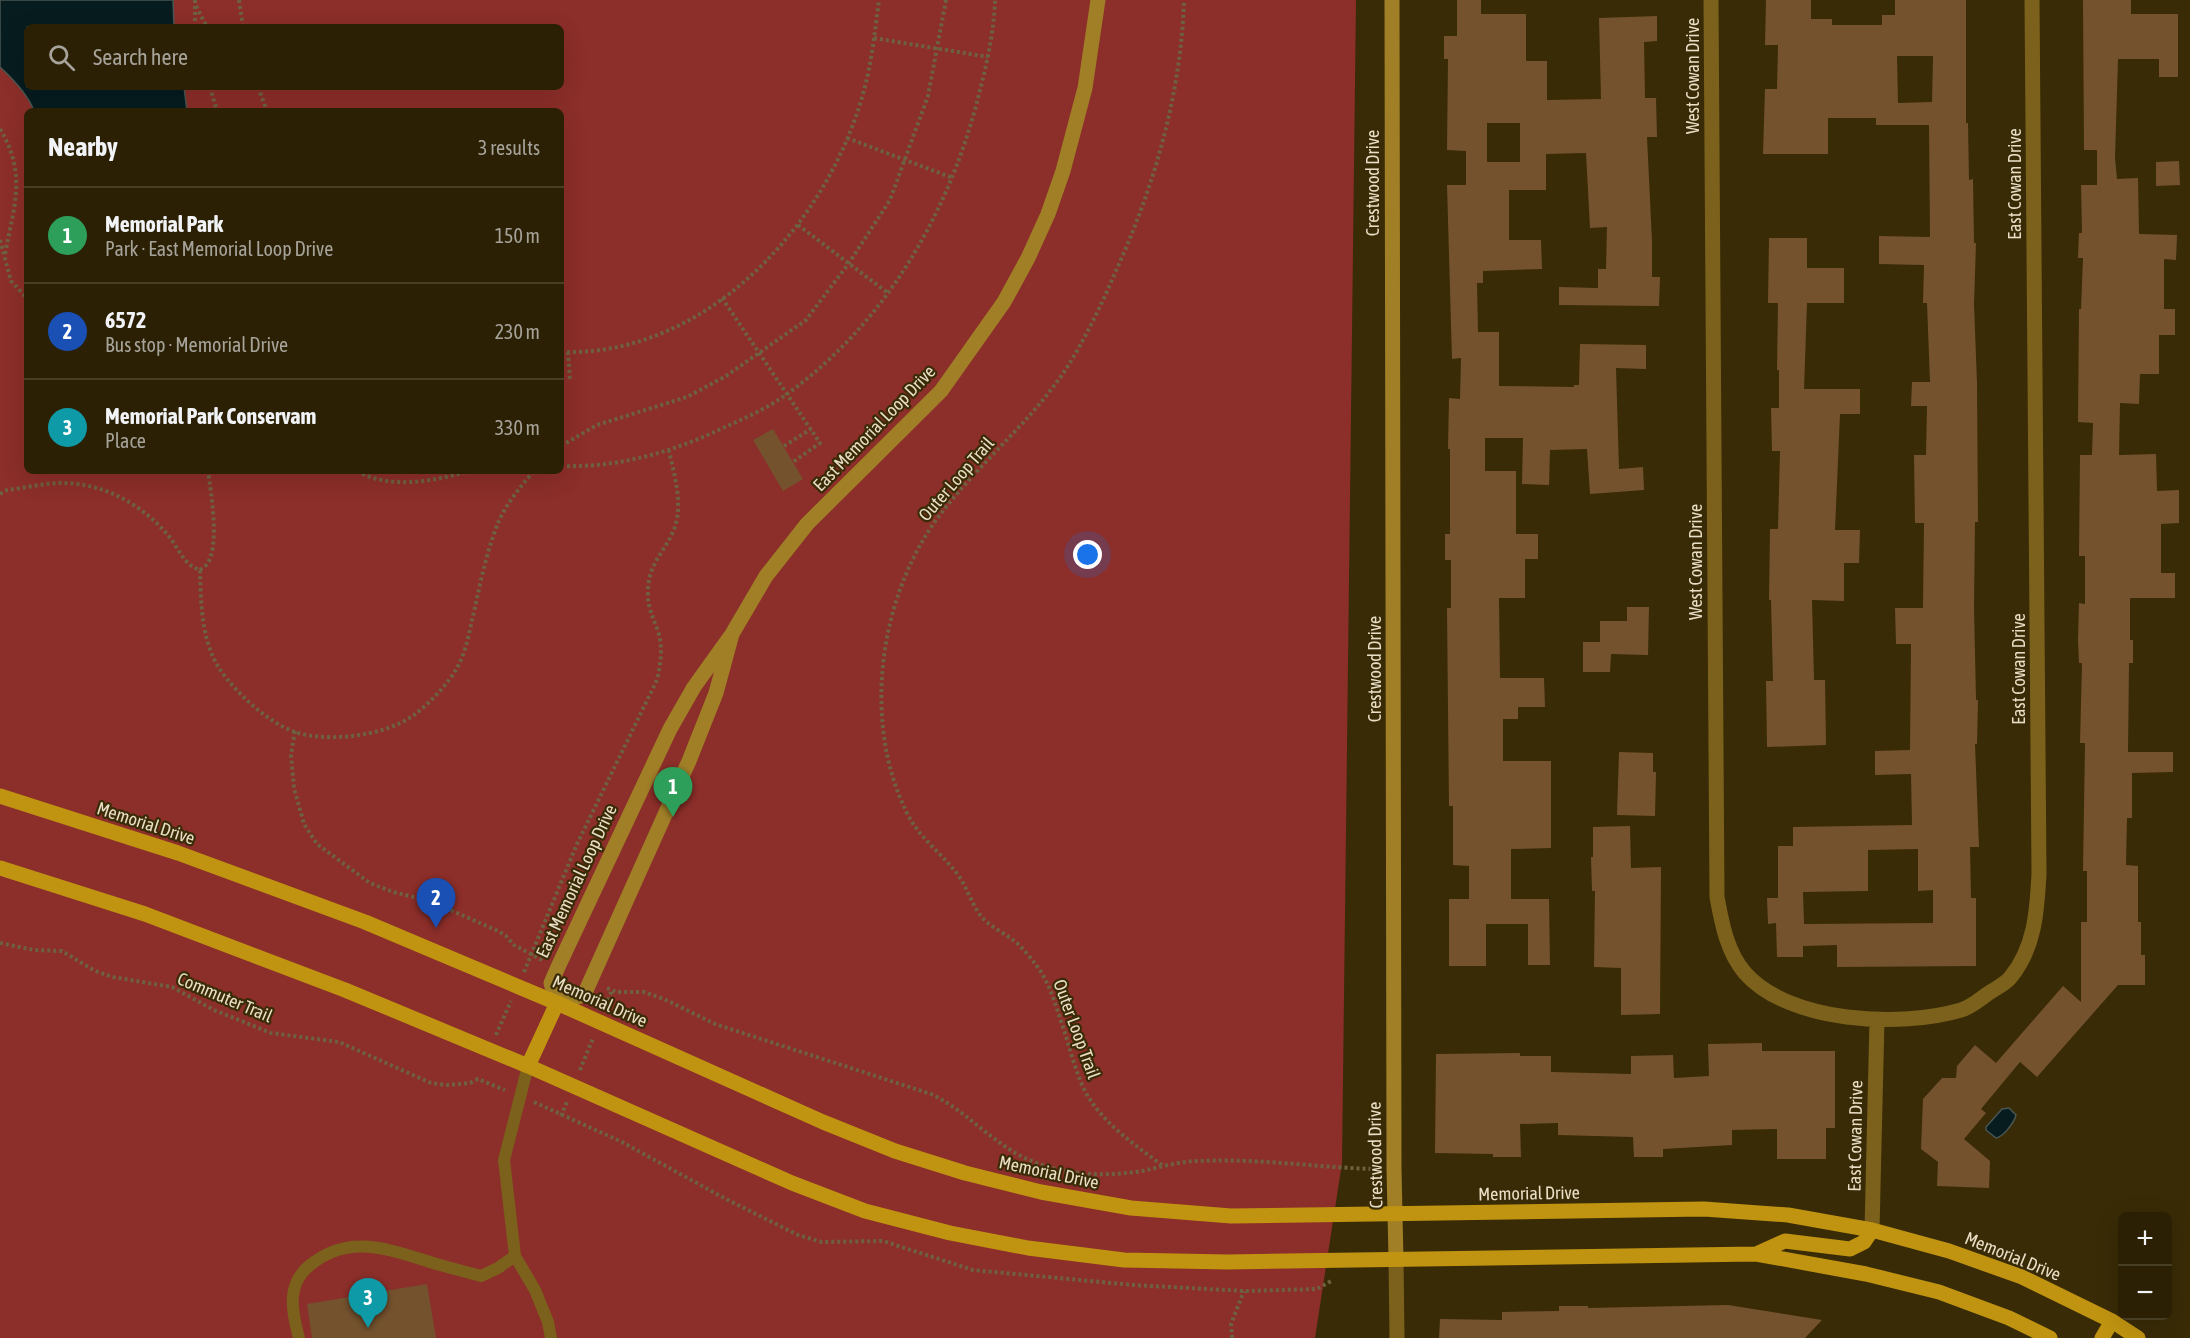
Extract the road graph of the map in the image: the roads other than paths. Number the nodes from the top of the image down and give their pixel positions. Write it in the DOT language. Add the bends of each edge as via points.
graph roads {
  1 [pos="1098,0"];
  2 [pos="1392,0"];
  3 [pos="1711,0"];
  4 [pos="2032,0"];
  5 [pos="732,634"];
  6 [pos="0,796"];
  7 [pos="0,868"];
  8 [pos="557,1003"];
  9 [pos="1877,1019"];
  10 [pos="528,1066"];
  11 [pos="1395,1215"];
  12 [pos="1872,1230"];
  13 [pos="1756,1254"];
  14 [pos="515,1256"];
  15 [pos="1396,1259"];
  16 [pos="2112,1321"];
  17 [pos="299,1338"];
  18 [pos="551,1338"];
  19 [pos="1397,1338"];
  20 [pos="2050,1338"];
  21 [pos="2102,1338"];
  22 [pos="2138,1338"];
  1 -- 5 [label="street, East Memorial Loop Drive" via="1085,88 1063,171 1048,214 1005,302 941,391 807,524 766,576"];
  2 -- 11 [label="street, Crestwood Drive"];
  3 -- 9 [label="street, West Cowan Drive" via="1717,897 1725,939 1745,973 1773,996 1822,1014"];
  4 -- 9 [label="street, East Cowan Drive" via="2039,874 2036,923 2028,948 2010,979 1963,1010 1922,1018"];
  5 -- 8 [label="street, East Memorial Loop Drive" via="694,687 650,768 551,983"];
  5 -- 8 [label="street, East Memorial Loop Drive" via="716,693 689,761 584,995"];
  6 -- 8 [label="main road, Memorial Drive" via="178,853 355,918"];
  7 -- 10 [label="main road" via="145,914 345,990"];
  8 -- 10 [label="main road"];
  8 -- 11 [label="main road, Memorial Drive" via="823,1122 965,1173 1131,1208 1231,1216"];
  9 -- 12 [label="street, East Cowan Drive"];
  10 -- 14 [label="lane" via="504,1160"];
  10 -- 15 [label="main road" via="792,1183 865,1210 950,1233 1124,1260"];
  11 -- 12 [label="main road, Memorial Drive" via="1704,1209 1788,1215"];
  11 -- 15 [label="street, Crestwood Drive"];
  12 -- 13 [label="main road" via="1864,1242 1850,1249 1785,1241"];
  12 -- 16 [label="main road, Memorial Drive" via="2022,1277"];
  13 -- 15 [label="main road"];
  13 -- 20 [label="main road" via="1939,1292"];
  14 -- 17 [label="lane" via="481,1276 390,1249 343,1247 319,1258 294,1284 292,1309"];
  14 -- 18 [label="lane" via="535,1290"];
  15 -- 19 [label="street, Crestwood Drive"];
  16 -- 21 [label="main road"];
  16 -- 22 [label="main road, Memorial Drive"];
}
